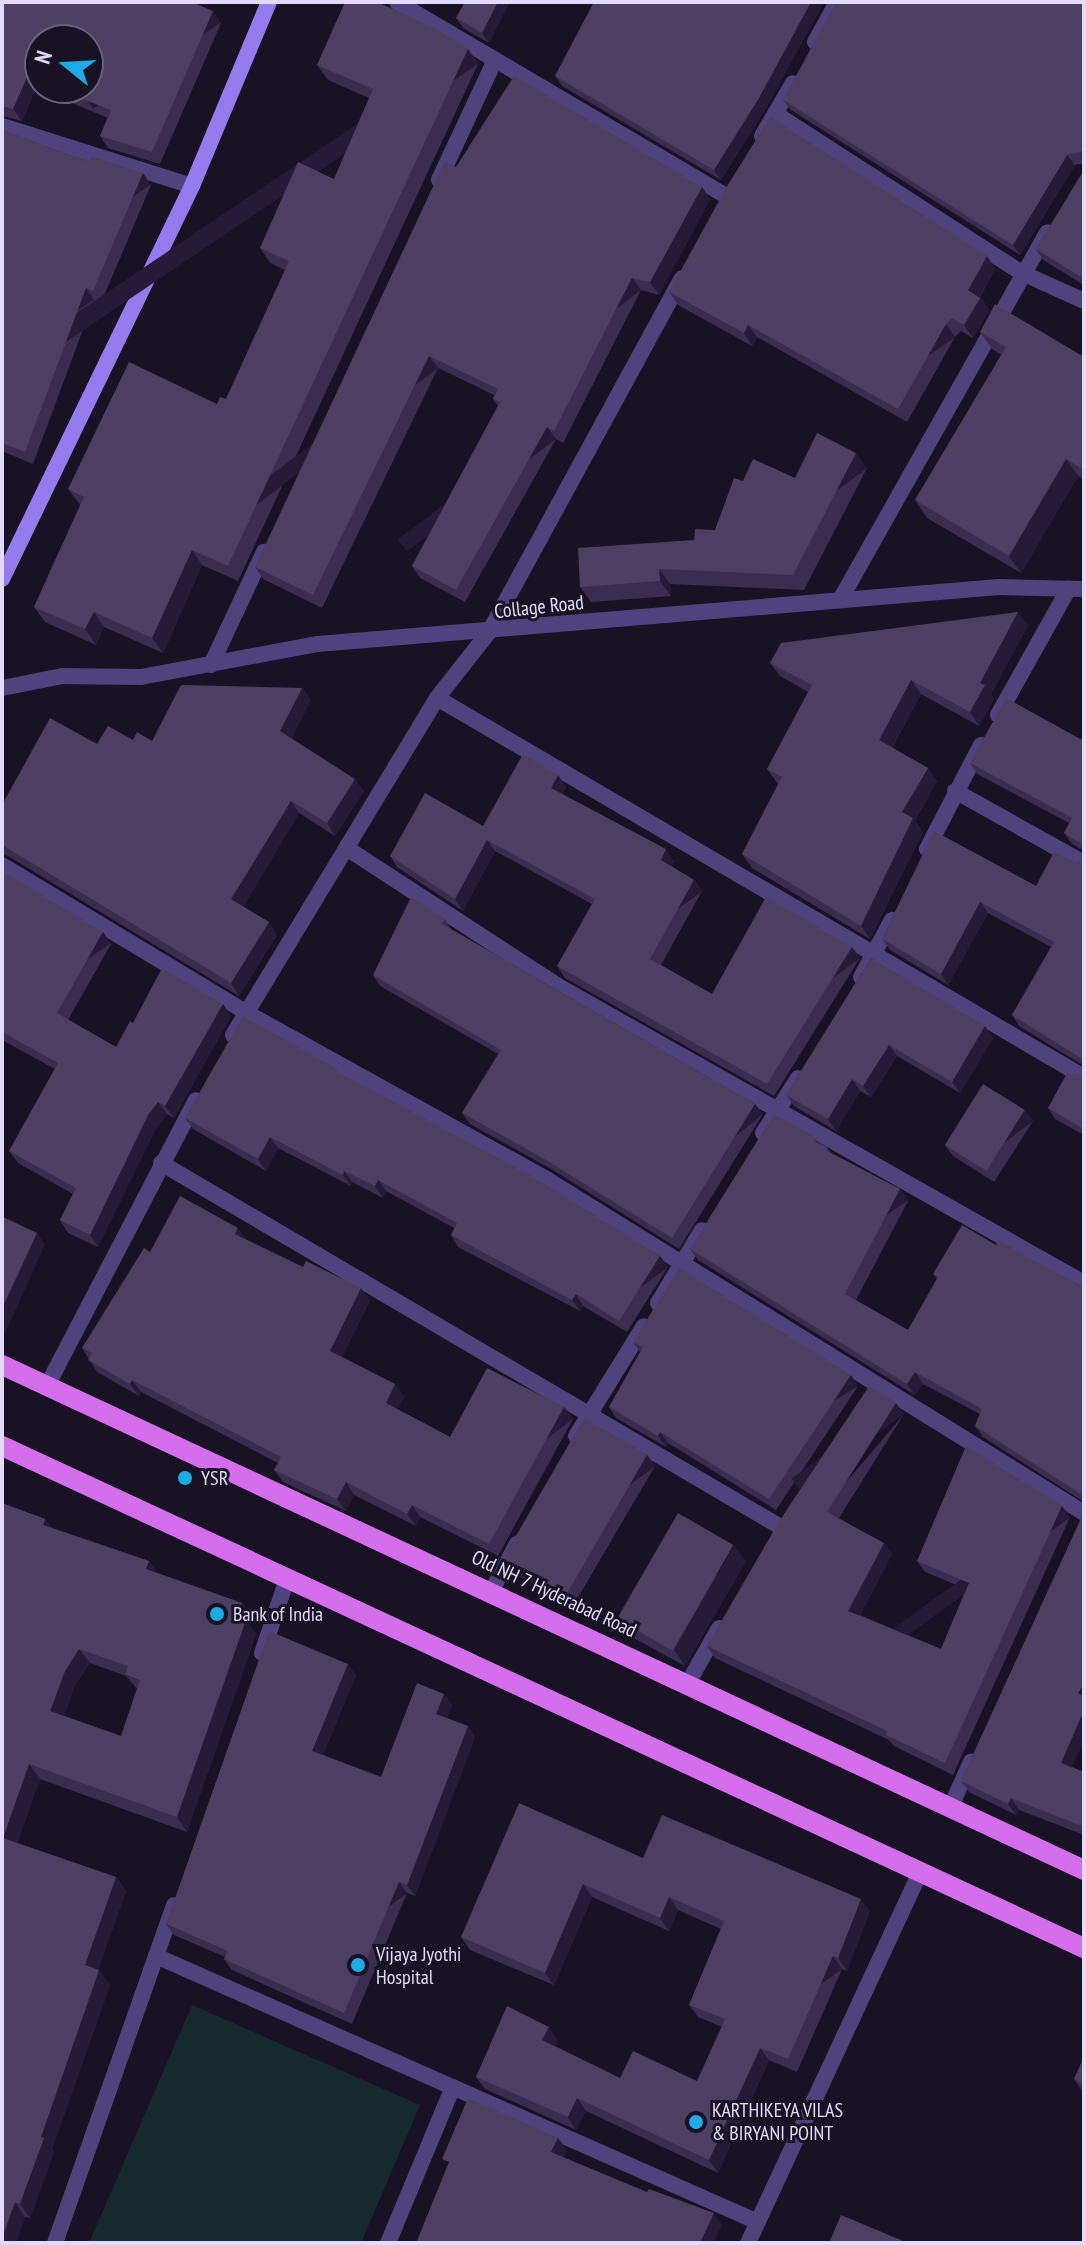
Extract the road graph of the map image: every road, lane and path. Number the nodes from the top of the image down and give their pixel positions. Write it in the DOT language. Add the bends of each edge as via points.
graph roads {
  1 [pos="269,2"];
  2 [pos="397,2"];
  3 [pos="833,3"];
  4 [pos="494,62"];
  5 [pos="776,114"];
  6 [pos="2,126"];
  7 [pos="754,149"];
  8 [pos="192,186"];
  9 [pos="434,191"];
  10 [pos="725,196"];
  11 [pos="1053,222"];
  12 [pos="690,262"];
  13 [pos="1022,273"];
  14 [pos="1084,301"];
  15 [pos="272,536"];
  16 [pos="2,579"];
  17 [pos="1076,588"];
  18 [pos="840,600"];
  19 [pos="489,632"];
  20 [pos="211,665"];
  21 [pos="2,688"];
  22 [pos="437,698"];
  23 [pos="955,791"];
  24 [pos="348,849"];
  25 [pos="921,859"];
  26 [pos="1084,863"];
  27 [pos="2,865"];
  28 [pos="902,900"];
  29 [pos="875,955"];
  30 [pos="851,994"];
  31 [pos="247,1013"];
  32 [pos="227,1046"];
  33 [pos="810,1058"];
  34 [pos="1084,1077"];
  35 [pos="205,1085"];
  36 [pos="777,1110"];
  37 [pos="753,1149"];
  38 [pos="161,1163"];
  39 [pos="713,1213"];
  40 [pos="680,1265"];
  41 [pos="1084,1283"];
  42 [pos="2,1365"];
  43 [pos="47,1386"];
  44 [pos="591,1412"];
  45 [pos="2,1446"];
  46 [pos="564,1457"];
  47 [pos="1082,1518"];
  48 [pos="528,1524"];
  49 [pos="780,1526"];
  50 [pos="287,1579"];
  51 [pos="491,1592"];
  52 [pos="725,1616"];
  53 [pos="256,1670"];
  54 [pos="688,1683"];
  55 [pos="980,1742"];
  56 [pos="950,1808"];
  57 [pos="1084,1870"];
  58 [pos="920,1873"];
  59 [pos="182,1881"];
  60 [pos="1084,1948"];
  61 [pos="156,1956"];
  62 [pos="453,2087"];
  63 [pos="758,2222"];
  64 [pos="55,2243"];
  65 [pos="388,2243"];
  66 [pos="748,2243"];
  1 -- 8 [label="main road"];
  2 -- 4 [label="street"];
  3 -- 5 [label="street"];
  4 -- 9 [label="street"];
  4 -- 10 [label="street"];
  5 -- 7 [label="street"];
  5 -- 13 [label="street"];
  6 -- 8 [label="street"];
  8 -- 16 [label="main road"];
  11 -- 13 [label="street"];
  12 -- 19 [label="street"];
  13 -- 14 [label="street"];
  13 -- 18 [label="street"];
  15 -- 20 [label="street"];
  17 -- 18 [label="street, Collage Road" via="999,587"];
  17 -- 23 [label="street"];
  18 -- 19 [label="street, Collage Road"];
  19 -- 20 [label="street, Collage Road" via="318,644"];
  19 -- 22 [label="street"];
  20 -- 21 [label="street, Collage Road" via="141,677 62,676"];
  22 -- 24 [label="street"];
  22 -- 29 [label="street"];
  23 -- 25 [label="street"];
  23 -- 26 [label="street"];
  24 -- 31 [label="street"];
  24 -- 36 [label="street" via="558,986"];
  27 -- 31 [label="street"];
  28 -- 29 [label="street"];
  29 -- 30 [label="street"];
  29 -- 34 [label="street"];
  31 -- 32 [label="street"];
  31 -- 40 [label="street" via="548,1180"];
  33 -- 36 [label="street"];
  35 -- 38 [label="street"];
  36 -- 37 [label="street"];
  36 -- 41 [label="street"];
  38 -- 43 [label="street"];
  38 -- 44 [label="street"];
  39 -- 40 [label="street"];
  40 -- 44 [label="street"];
  40 -- 47 [label="street" via="868,1390"];
  42 -- 43 [label="main road, Old NH 7 Hyderabad Road"];
  43 -- 51 [label="main road, Old NH 7 Hyderabad Road"];
  44 -- 46 [label="street"];
  44 -- 49 [label="street"];
  45 -- 50 [label="main road"];
  48 -- 51 [label="street"];
  50 -- 53 [label="street"];
  50 -- 58 [label="main road"];
  51 -- 54 [label="main road, Old NH 7 Hyderabad Road"];
  52 -- 54 [label="street"];
  54 -- 56 [label="main road, Old NH 7 Hyderabad Road"];
  55 -- 56 [label="street"];
  56 -- 57 [label="main road, Old NH 7 Hyderabad Road"];
  58 -- 60 [label="main road"];
  58 -- 63 [label="street"];
  59 -- 61 [label="street"];
  61 -- 62 [label="street"];
  61 -- 64 [label="street"];
  62 -- 63 [label="street"];
  62 -- 65 [label="street"];
  63 -- 66 [label="street"];
}
